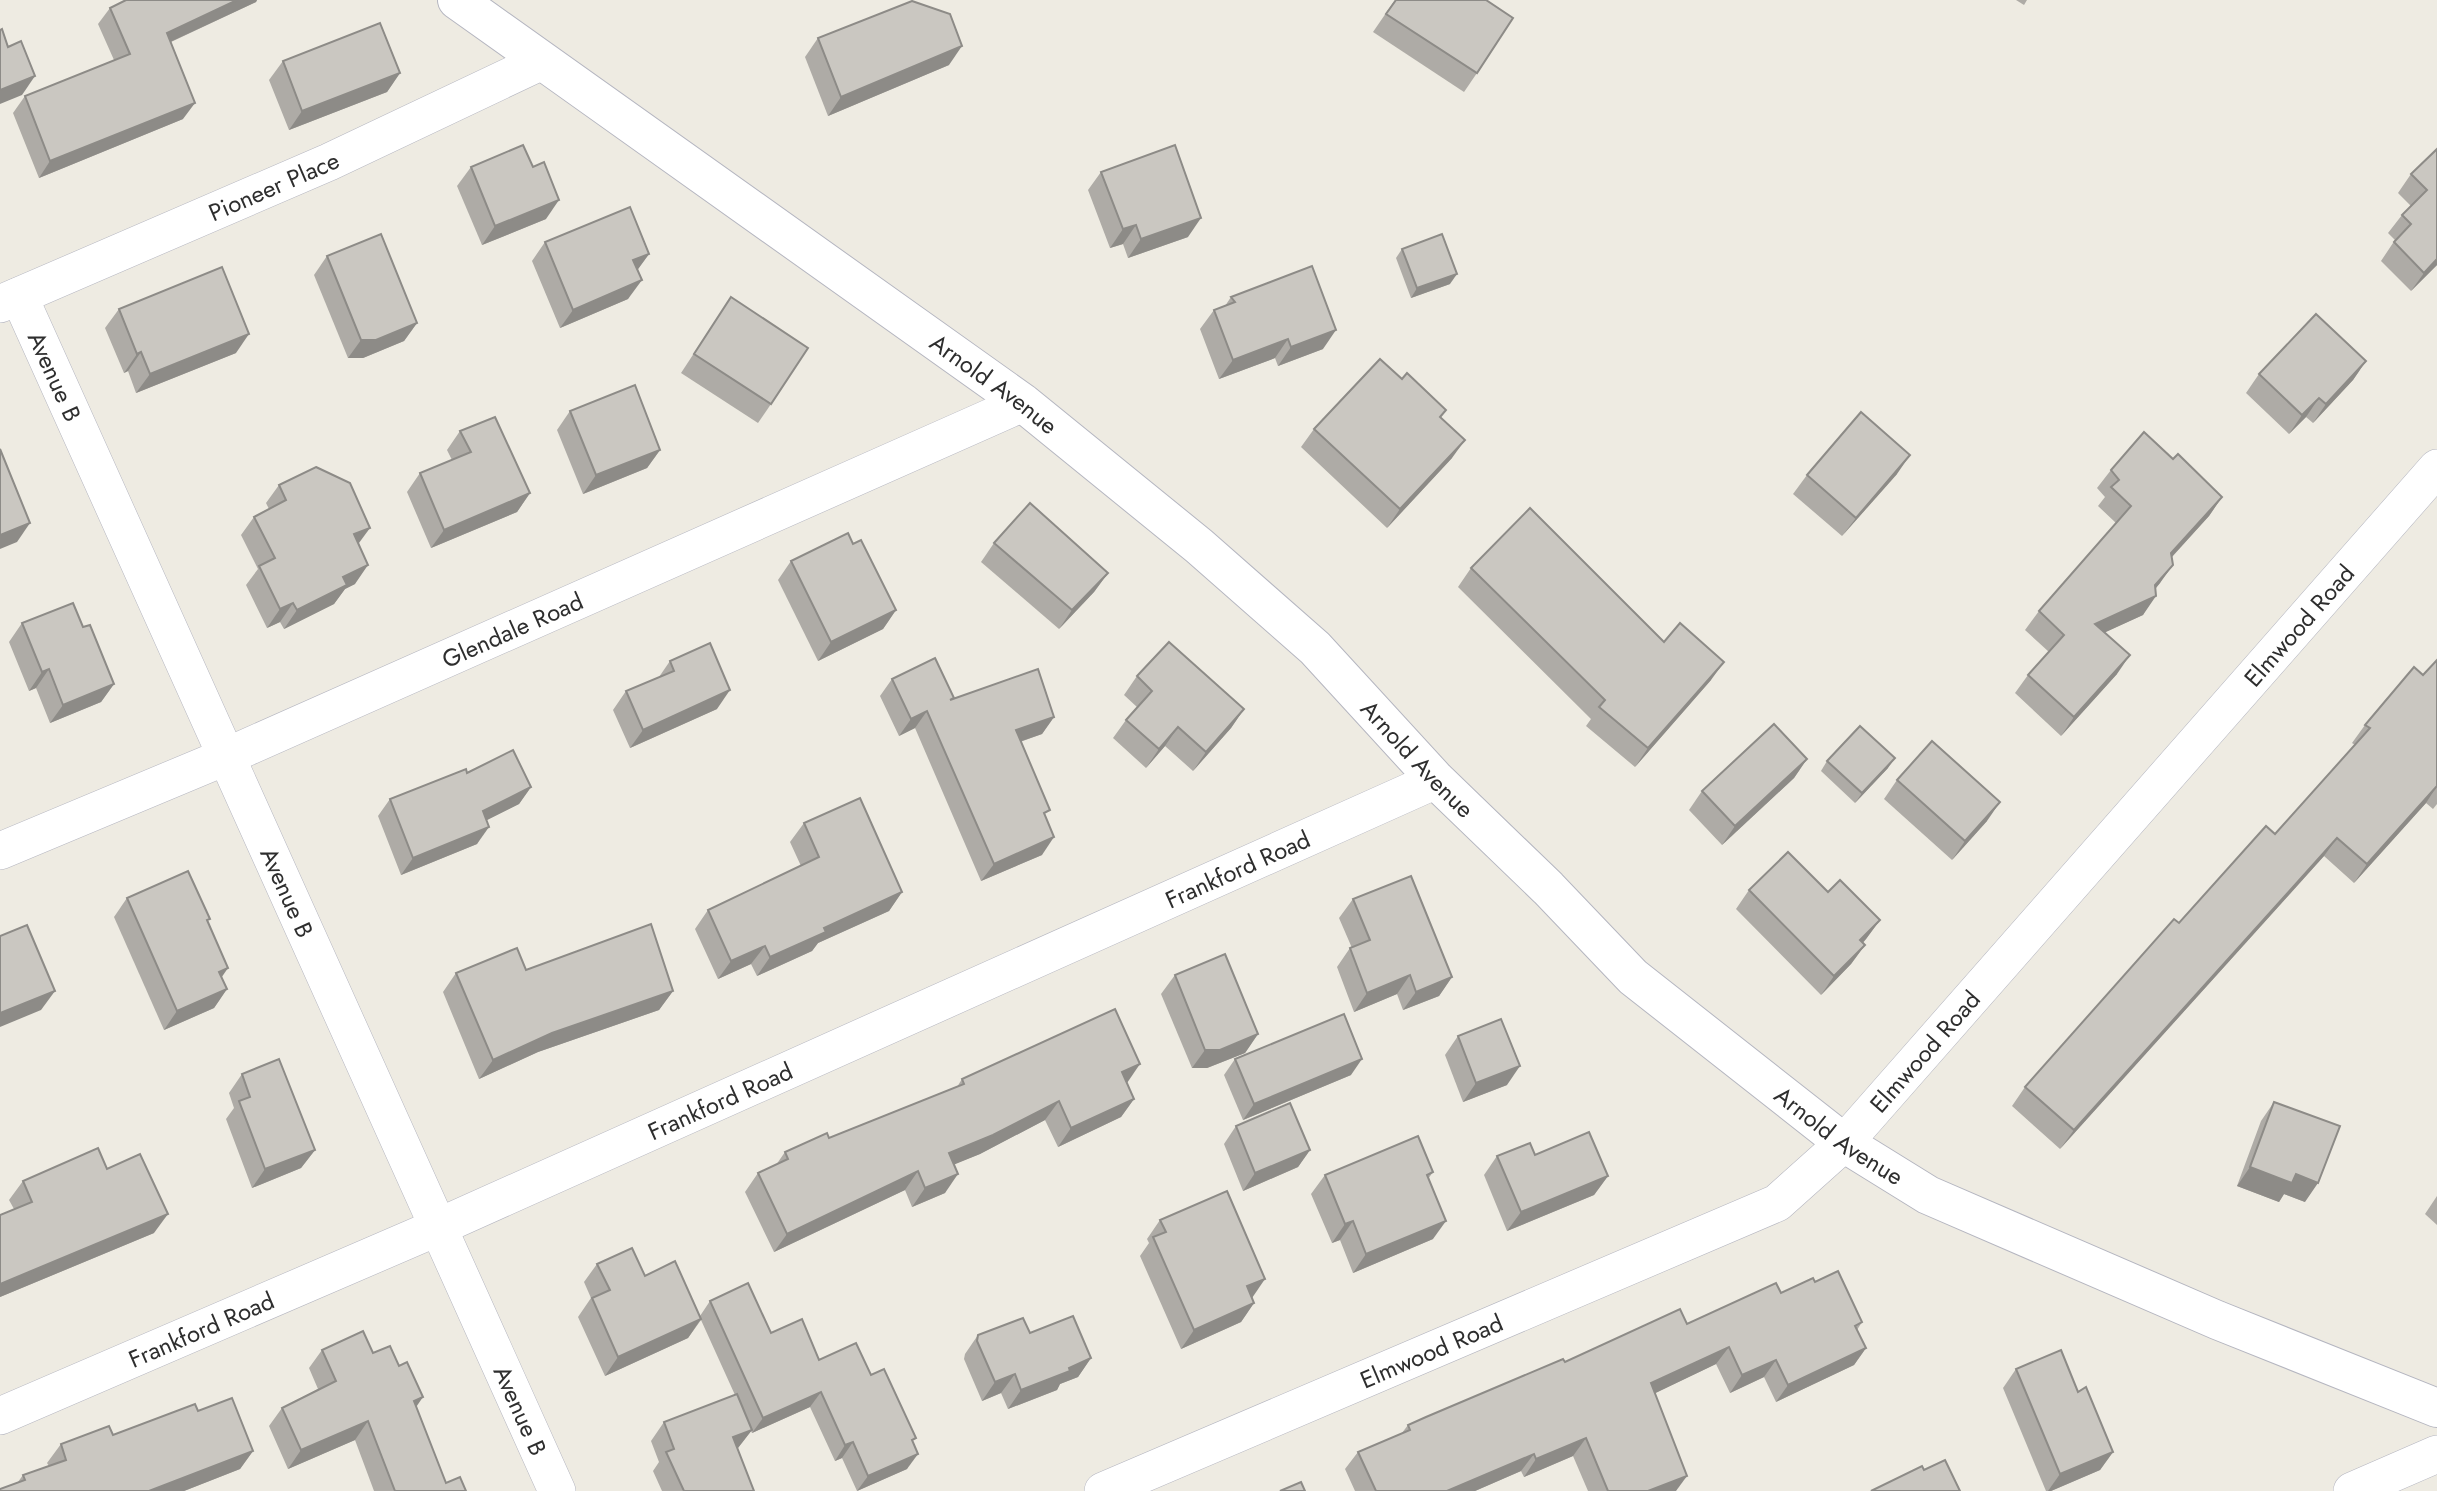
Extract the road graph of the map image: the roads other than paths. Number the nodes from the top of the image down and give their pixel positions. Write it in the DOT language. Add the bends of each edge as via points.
graph roads {
  1 [pos="457,0"];
  2 [pos="542,61"];
  3 [pos="10,300"];
  4 [pos="1023,403"];
  5 [pos="2437,468"];
  6 [pos="225,757"];
  7 [pos="1436,780"];
  8 [pos="0,851"];
  9 [pos="1844,1143"];
  10 [pos="436,1228"];
  11 [pos="2437,1408"];
  12 [pos="0,1416"];
  13 [pos="2437,1454"];
  14 [pos="557,1491"];
  15 [pos="1103,1491"];
  16 [pos="2352,1491"];
  1 -- 2 [label="street, Arnold Avenue"];
  2 -- 3 [label="street, Pioneer Place" via="329,162"];
  2 -- 4 [label="street, Arnold Avenue"];
  3 -- 6 [label="street, Avenue B"];
  4 -- 6 [label="street, Glendale Road"];
  4 -- 7 [label="street, Arnold Avenue" via="1199,546 1315,648"];
  5 -- 9 [label="street, Elmwood Road"];
  6 -- 8 [label="street, Glendale Road"];
  6 -- 10 [label="street, Avenue B"];
  7 -- 9 [label="street, Arnold Avenue" via="1633,977"];
  7 -- 10 [label="street, Frankford Road"];
  9 -- 11 [label="street, Arnold Avenue" via="1928,1195 2217,1320"];
  9 -- 15 [label="street, Elmwood Road" via="1777,1203"];
  10 -- 12 [label="street, Frankford Road"];
  10 -- 14 [label="street, Avenue B"];
  13 -- 16 [label="street"];
}
